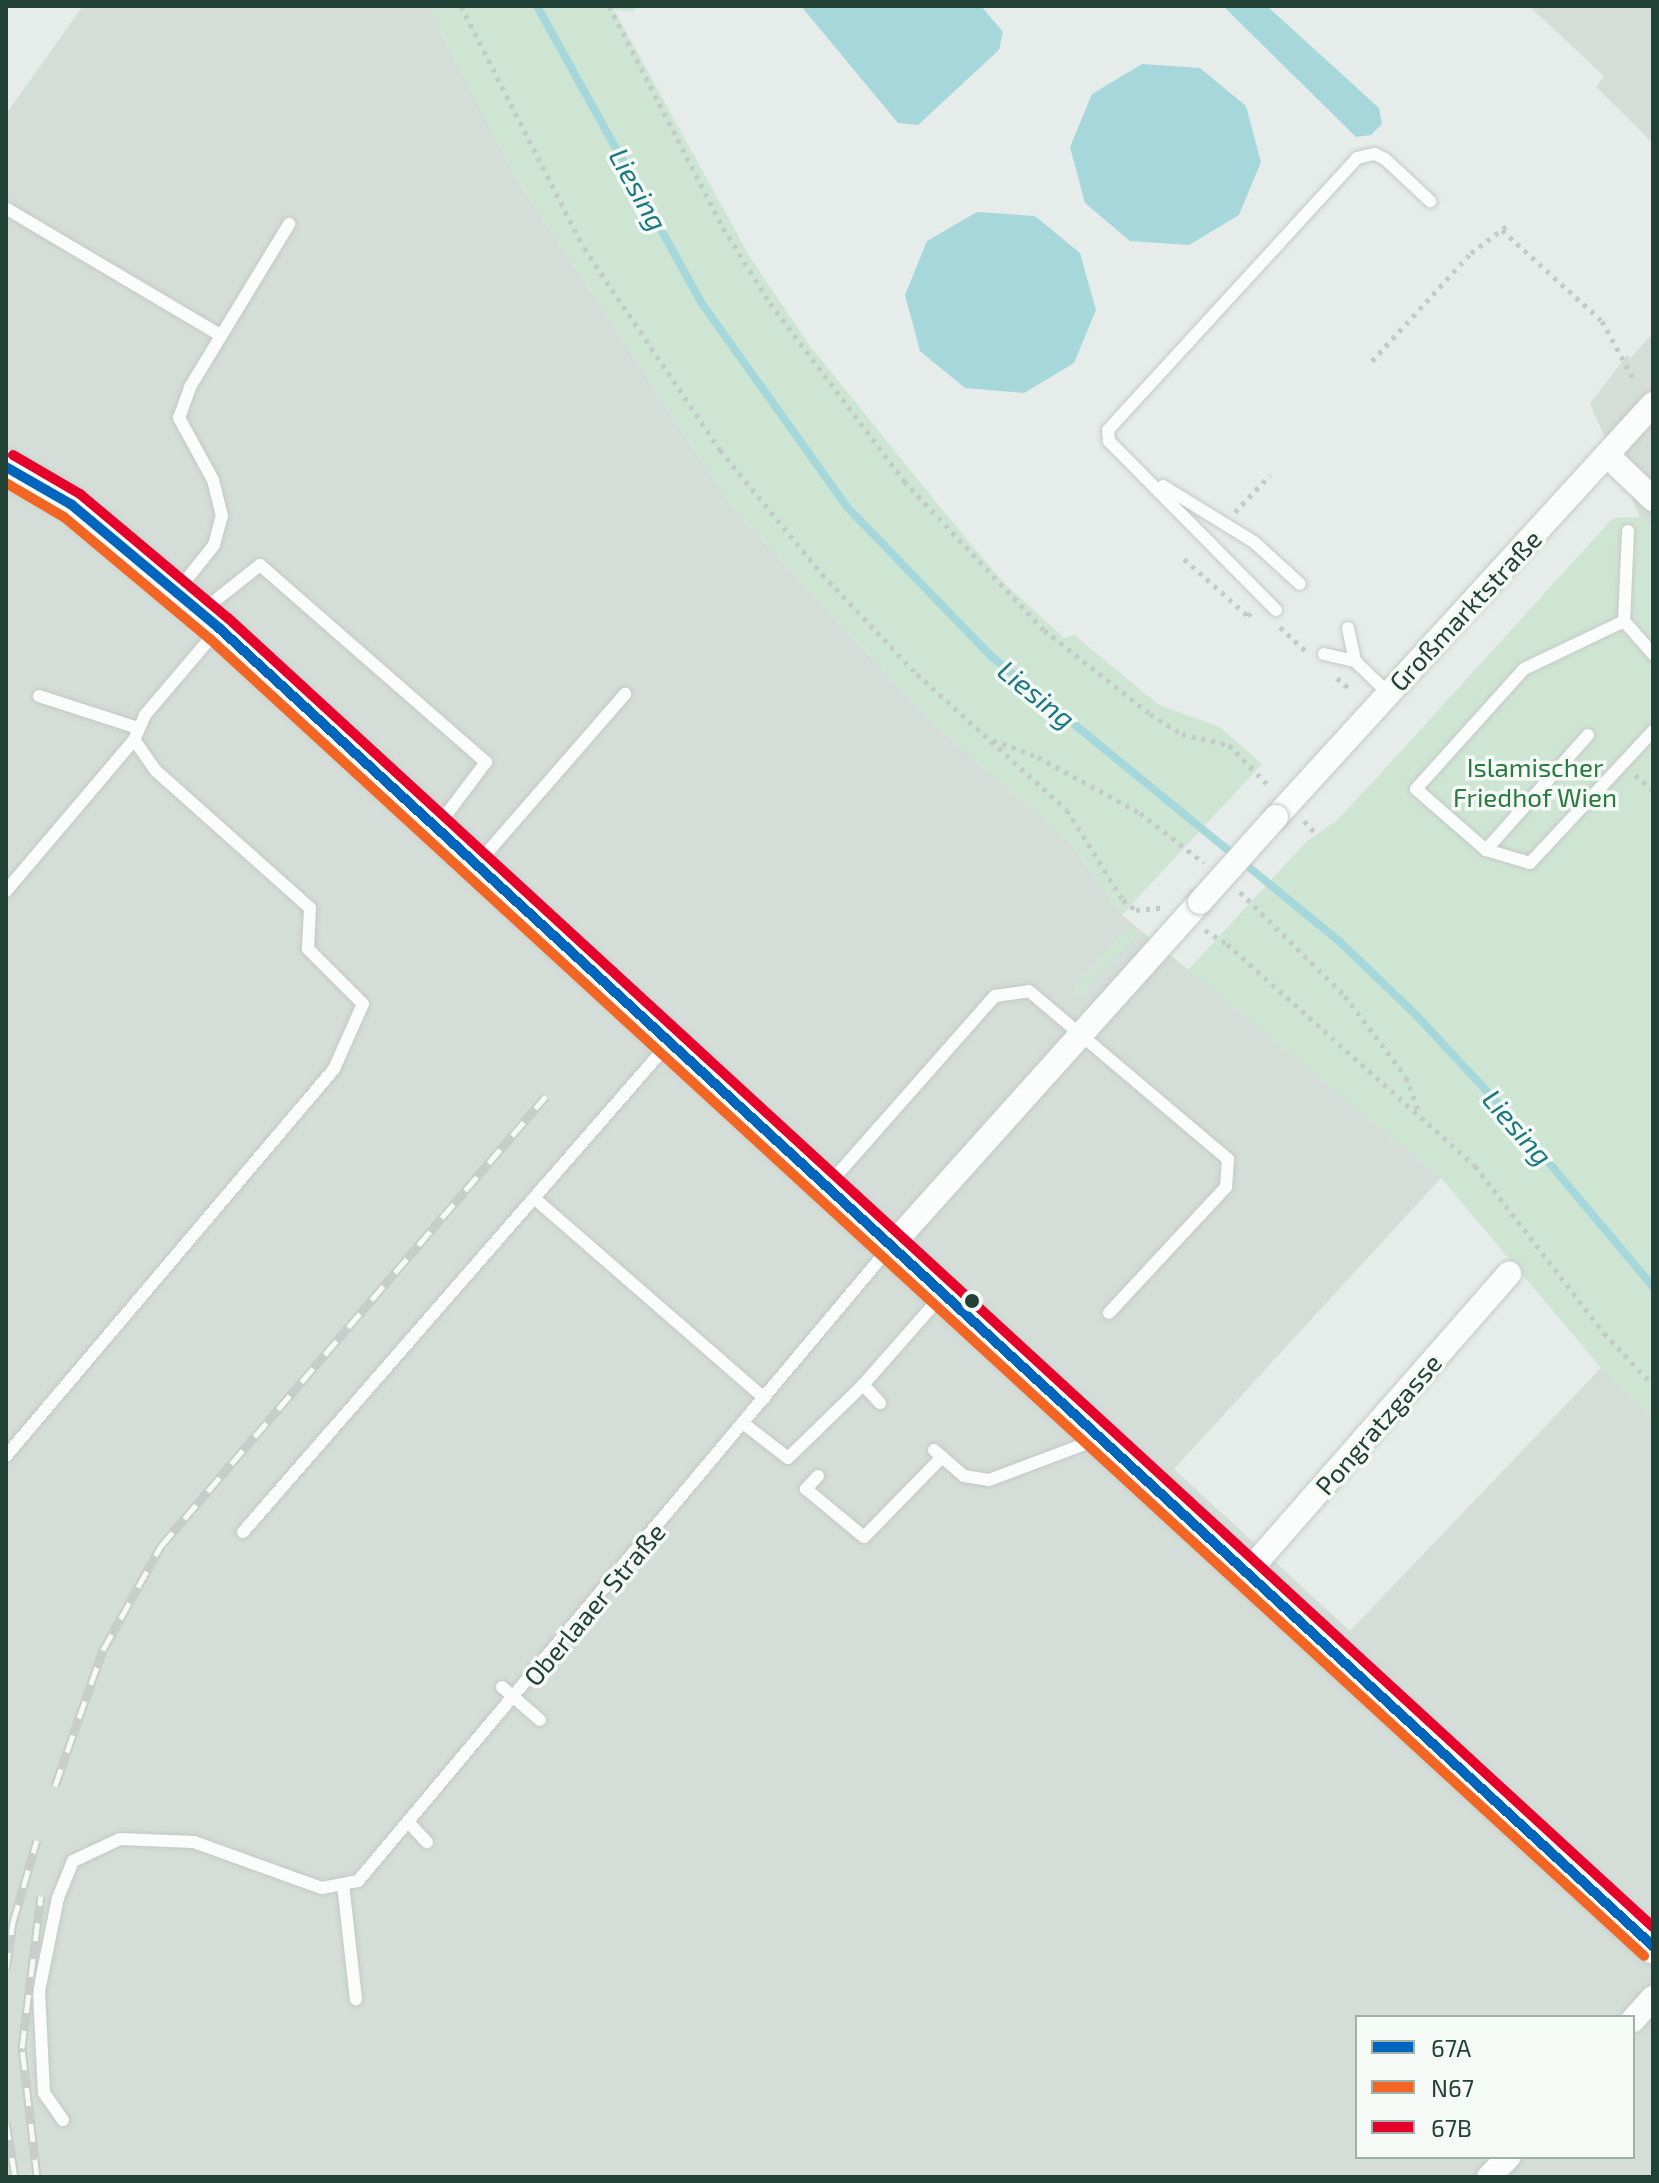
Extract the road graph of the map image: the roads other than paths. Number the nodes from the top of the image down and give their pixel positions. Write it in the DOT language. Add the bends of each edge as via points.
graph roads {
  1 [pos="1430,201"];
  2 [pos="7,209"];
  3 [pos="289,224"];
  4 [pos="220,335"];
  5 [pos="1653,404"];
  6 [pos="1607,455"];
  7 [pos="6,467"];
  8 [pos="1150,478"];
  9 [pos="1653,499"];
  10 [pos="1628,531"];
  11 [pos="1300,584"];
  12 [pos="1276,610"];
  13 [pos="199,611"];
  14 [pos="1624,621"];
  15 [pos="1348,628"];
  16 [pos="1324,654"];
  17 [pos="1653,654"];
  18 [pos="1355,661"];
  19 [pos="1388,693"];
  20 [pos="625,694"];
  21 [pos="39,696"];
  22 [pos="1653,731"];
  23 [pos="136,734"];
  24 [pos="1588,735"];
  25 [pos="437,827"];
  26 [pos="1486,850"];
  27 [pos="477,864"];
  28 [pos="6,891"];
  29 [pos="1082,1033"];
  30 [pos="671,1041"];
  31 [pos="827,1186"];
  32 [pos="534,1198"];
  33 [pos="892,1245"];
  34 [pos="1509,1274"];
  35 [pos="944,1293"];
  36 [pos="1109,1313"];
  37 [pos="863,1385"];
  38 [pos="764,1398"];
  39 [pos="880,1403"];
  40 [pos="743,1423"];
  41 [pos="1101,1438"];
  42 [pos="6,1456"];
  43 [pos="818,1476"];
  44 [pos="243,1532"];
  45 [pos="1247,1573"];
  46 [pos="502,1687"];
  47 [pos="516,1698"];
  48 [pos="540,1720"];
  49 [pos="410,1824"];
  50 [pos="427,1842"];
  51 [pos="343,1884"];
  52 [pos="1653,1946"];
  53 [pos="1653,1998"];
  54 [pos="356,1999"];
  55 [pos="1635,2018"];
  56 [pos="63,2120"];
  57 [pos="1506,2159"];
  58 [pos="1489,2177"];
  1 -- 8 [label="lane" via="1385,159 1366,154 1357,158 1111,424 1109,441"];
  2 -- 4 [label="lane"];
  3 -- 4 [label="lane"];
  4 -- 13 [label="lane" via="179,418 213,480 222,516"];
  5 -- 6 [label="street, Großmarktstraße"];
  6 -- 9 [label="street"];
  6 -- 19 [label="street, Großmarktstraße"];
  7 -- 13 [label="main road" via="72,505"];
  8 -- 11 [label="lane" via="1254,542"];
  8 -- 12 [label="lane"];
  10 -- 14 [label="lane"];
  13 -- 23 [label="lane"];
  13 -- 25 [label="main road"];
  13 -- 25 [label="lane" via="260,565 486,762"];
  14 -- 17 [label="lane"];
  14 -- 26 [label="lane" via="1524,669 1416,789"];
  15 -- 18 [label="lane"];
  16 -- 18 [label="lane"];
  18 -- 19 [label="lane"];
  19 -- 29 [label="street, Großmarktstraße, bridge"];
  20 -- 27 [label="lane"];
  21 -- 23 [label="lane"];
  22 -- 26 [label="lane" via="1530,863"];
  23 -- 28 [label="lane"];
  23 -- 42 [label="lane" via="156,771 310,908 308,949 363,1004 334,1069"];
  24 -- 26 [label="lane"];
  25 -- 27 [label="main road"];
  27 -- 30 [label="main road"];
  29 -- 31 [label="lane" via="1029,991 995,996"];
  29 -- 33 [label="street"];
  29 -- 36 [label="lane" via="1228,1159 1231,1172 1226,1187"];
  30 -- 31 [label="main road"];
  30 -- 32 [label="lane"];
  31 -- 33 [label="main road"];
  32 -- 38 [label="lane"];
  32 -- 44 [label="lane"];
  33 -- 35 [label="main road"];
  33 -- 38 [label="lane, Oberlaaer Straße"];
  34 -- 45 [label="street, Pongratzgasse"];
  35 -- 37 [label="lane"];
  35 -- 41 [label="main road"];
  37 -- 39 [label="lane"];
  37 -- 40 [label="lane" via="788,1458"];
  38 -- 40 [label="lane, Oberlaaer Straße"];
  40 -- 47 [label="lane, Oberlaaer Straße"];
  41 -- 43 [label="lane" via="989,1480 964,1476 938,1453 864,1537 806,1489"];
  41 -- 45 [label="main road"];
  45 -- 52 [label="main road"];
  46 -- 47 [label="lane"];
  47 -- 48 [label="lane"];
  47 -- 49 [label="lane, Oberlaaer Straße"];
  49 -- 50 [label="lane"];
  49 -- 51 [label="lane, Oberlaaer Straße" via="358,1881"];
  51 -- 54 [label="lane"];
  51 -- 56 [label="lane" via="322,1888 194,1842 120,1839 73,1861 58,1898 39,1991 44,2093"];
  53 -- 55 [label="street"];
  57 -- 58 [label="street"];
}
